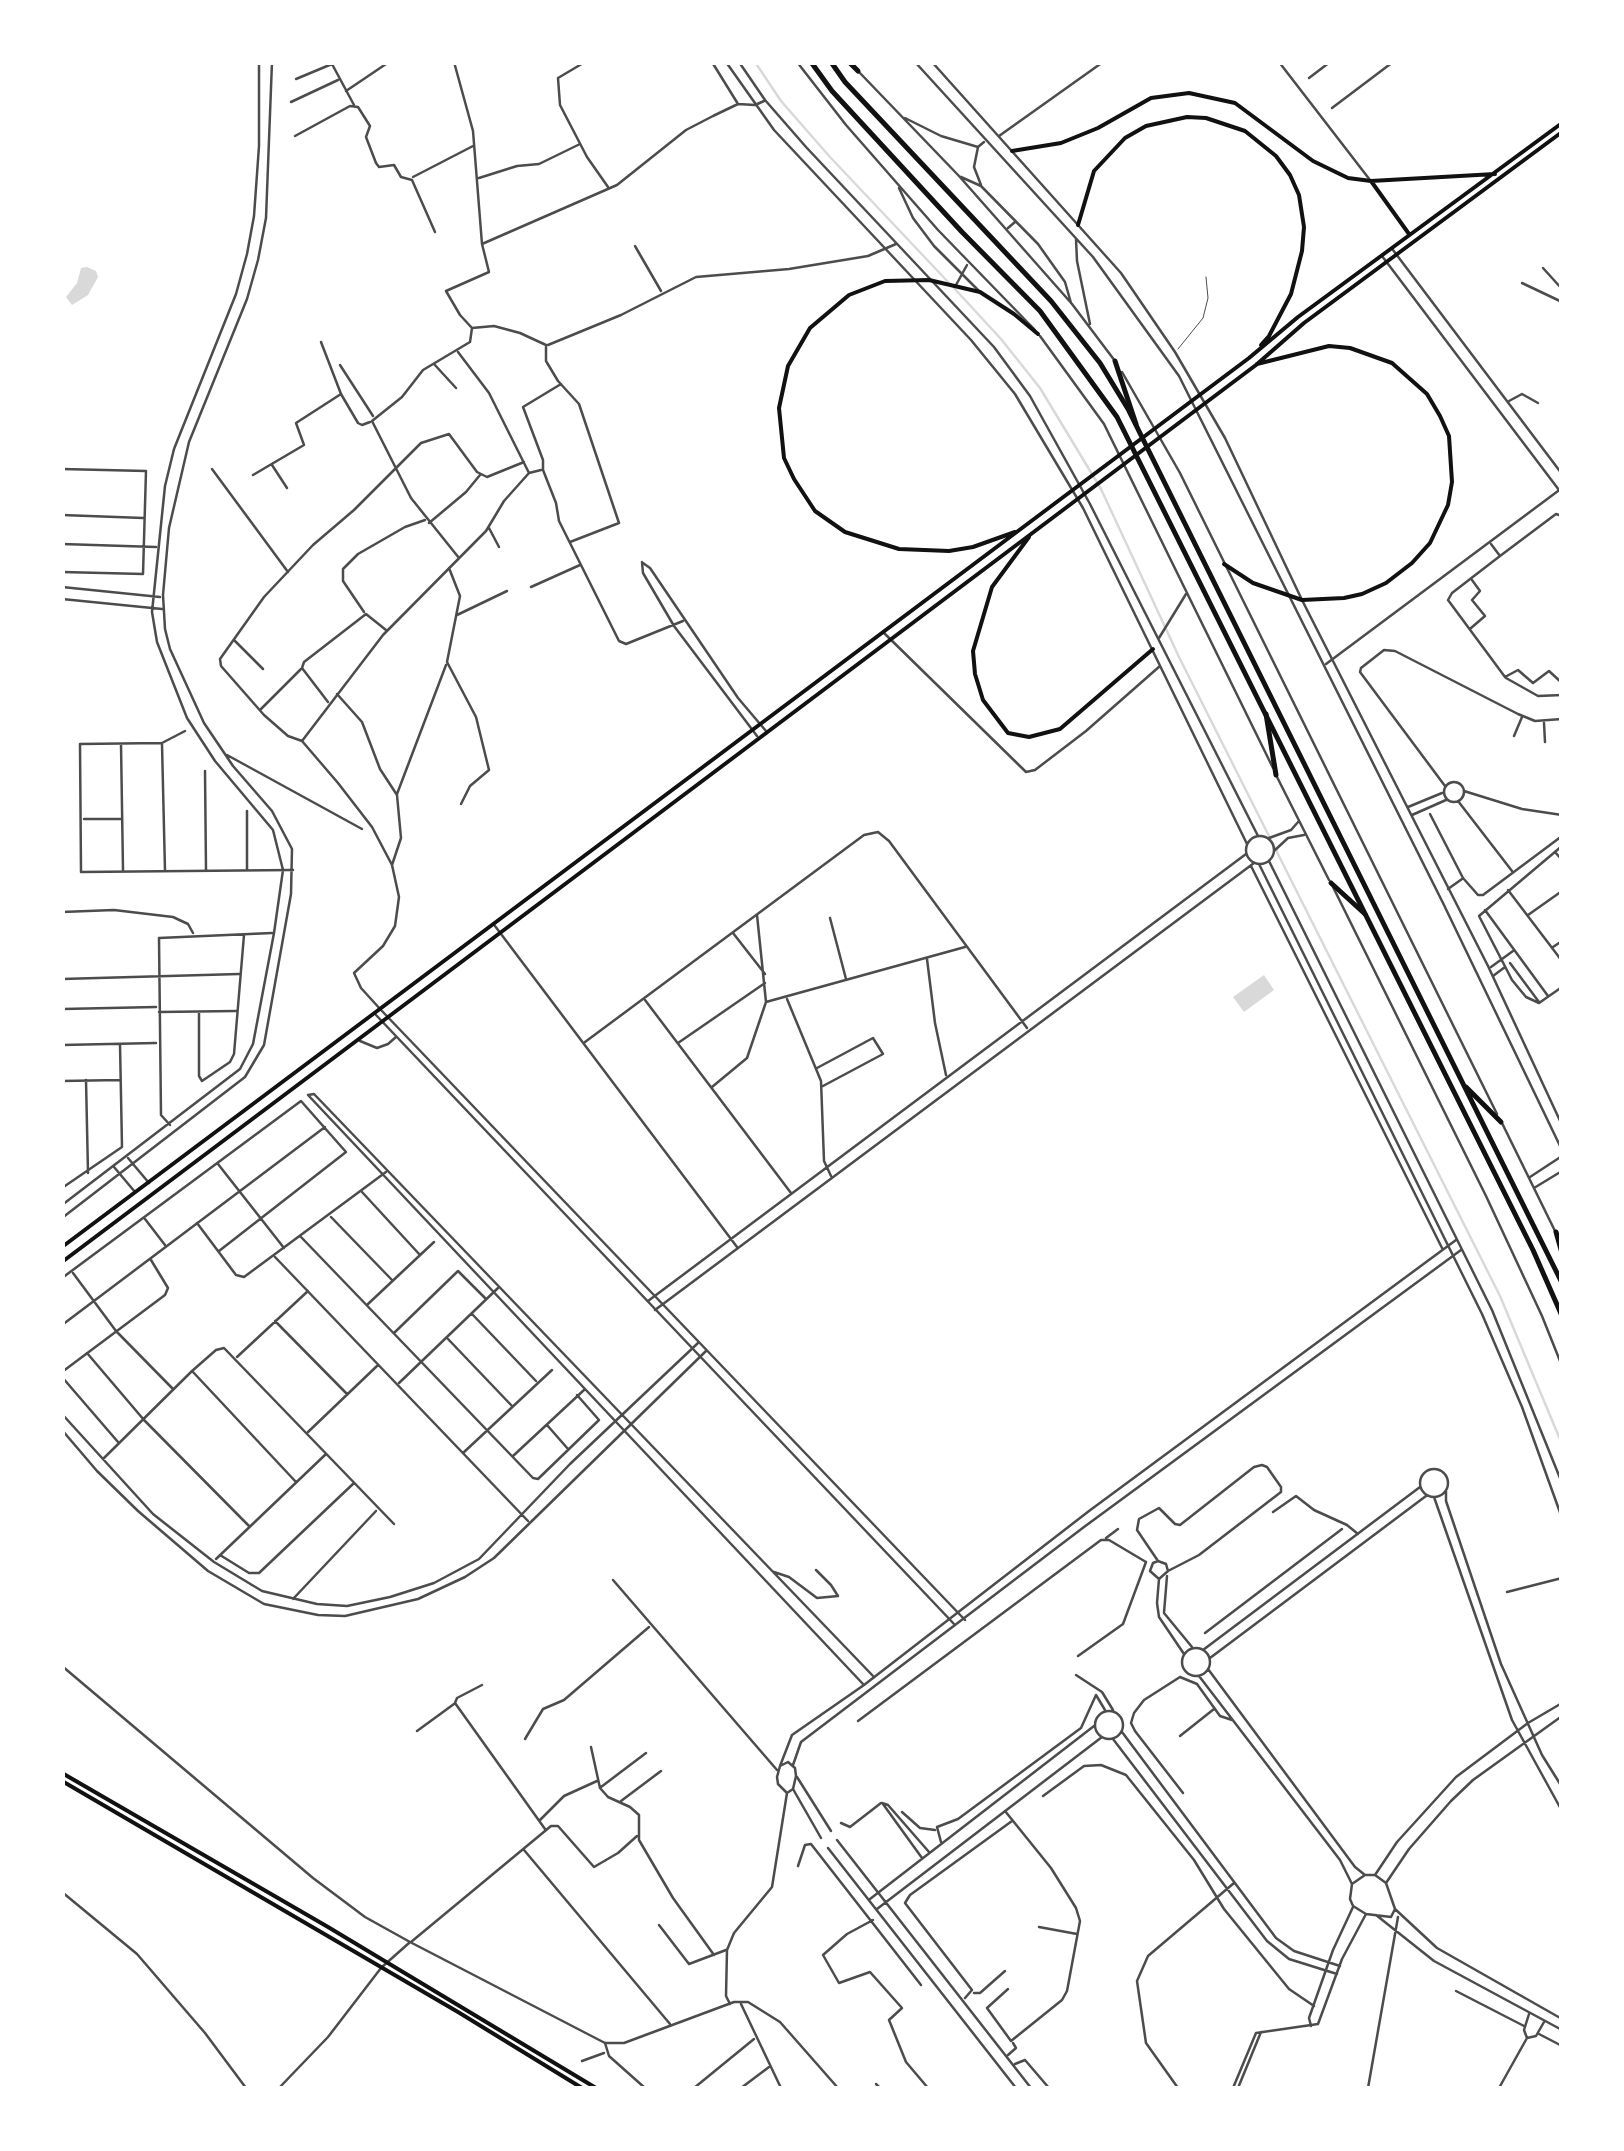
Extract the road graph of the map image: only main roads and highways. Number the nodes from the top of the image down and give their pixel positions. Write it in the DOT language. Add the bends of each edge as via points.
graph roads {
  1 [pos="811,62"];
  2 [pos="831,62"];
  3 [pos="850,62"];
  4 [pos="858,71"];
  5 [pos="1562,123"];
  6 [pos="1562,132"];
  7 [pos="1012,151"];
  8 [pos="1495,174"];
  9 [pos="1370,182"];
  10 [pos="1078,225"];
  11 [pos="1411,236"];
  12 [pos="1416,243"];
  13 [pos="1038,334"];
  14 [pos="1249,358"];
  15 [pos="1115,362"];
  16 [pos="1256,365"];
  17 [pos="1136,424"];
  18 [pos="1022,529"];
  19 [pos="1035,530"];
  20 [pos="1224,564"];
  21 [pos="1153,650"];
  22 [pos="1266,714"];
  23 [pos="1276,776"];
  24 [pos="1331,883"];
  25 [pos="1365,914"];
  26 [pos="1464,1085"];
  27 [pos="1501,1122"];
  28 [pos="1556,1232"];
  29 [pos="62,1248"];
  30 [pos="1562,1253"];
  31 [pos="62,1262"];
  32 [pos="1562,1283"];
  33 [pos="1562,1316"];
  34 [pos="62,1773"];
  35 [pos="62,1782"];
  36 [pos="582,2088"];
  37 [pos="596,2088"];
  1 -- 22 [label="highway" via="1040,311 1087,372 1117,417"];
  2 -- 17 [label="highway" via="1051,301 1100,363"];
  3 -- 4 [label="highway"];
  5 -- 8 [label="main road"];
  6 -- 12 [label="main road"];
  7 -- 9 [label="main road" via="1061,143 1151,98 1189,92 1235,103 1313,161"];
  8 -- 9 [label="main road"];
  8 -- 11 [label="main road"];
  9 -- 11 [label="main road"];
  10 -- 14 [label="main road" via="1094,171 1146,126 1187,117 1245,130 1290,175 1304,228 1290,294"];
  11 -- 12 [label="main road"];
  11 -- 14 [label="main road"];
  12 -- 16 [label="main road"];
  13 -- 18 [label="main road" via="980,292 956,285 914,279 866,287 810,328 788,366 779,408 784,458 794,479 815,511 845,532 880,545 949,550"];
  14 -- 18 [label="main road"];
  15 -- 17 [label="highway"];
  16 -- 19 [label="main road"];
  16 -- 20 [label="main road" via="1330,346 1392,363 1427,394 1449,436 1452,482 1440,526 1412,563 1362,594 1290,598"];
  17 -- 26 [label="highway"];
  18 -- 29 [label="main road"];
  19 -- 21 [label="main road" via="992,587 974,651 983,700 1008,733 1060,729"];
  19 -- 31 [label="main road"];
  22 -- 23 [label="highway"];
  22 -- 25 [label="highway"];
  24 -- 25 [label="highway"];
  25 -- 33 [label="highway"];
  26 -- 27 [label="highway"];
  26 -- 32 [label="highway"];
  28 -- 30 [label="highway"];
  34 -- 37 [label="main road"];
  35 -- 36 [label="main road"];
}
